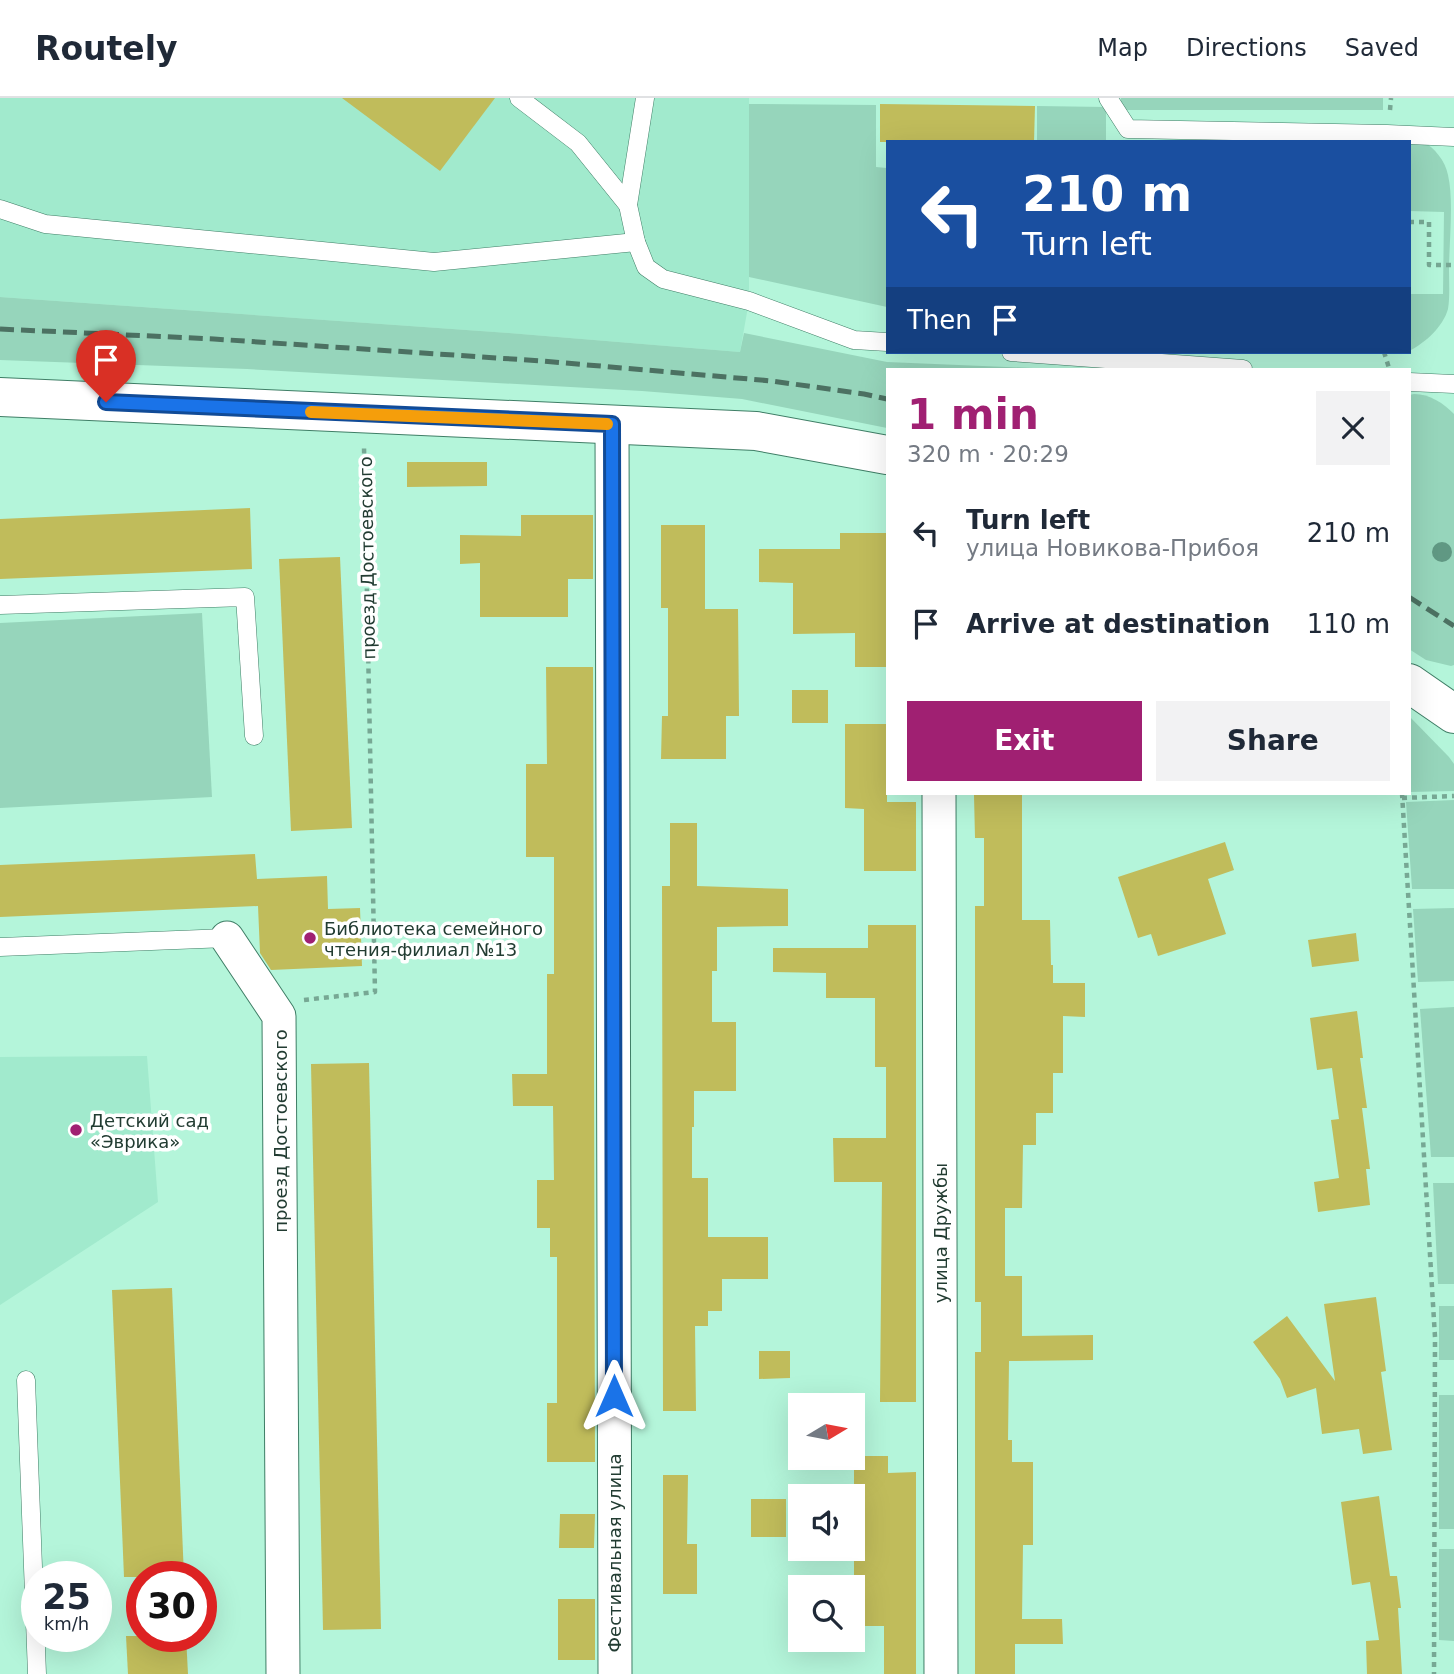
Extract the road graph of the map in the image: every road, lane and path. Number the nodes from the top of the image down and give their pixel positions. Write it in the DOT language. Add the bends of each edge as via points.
graph roads {
  1 [pos="519,98"];
  2 [pos="645,98"];
  3 [pos="1108,98"];
  4 [pos="1391,98"];
  5 [pos="1391,106"];
  6 [pos="1454,137"];
  7 [pos="628,205"];
  8 [pos="0,209"];
  9 [pos="1411,222"];
  10 [pos="636,242"];
  11 [pos="1454,265"];
  12 [pos="886,342"];
  13 [pos="1038,354"];
  14 [pos="1229,368"];
  15 [pos="1411,382"];
  16 [pos="1454,384"];
  17 [pos="0,397"];
  18 [pos="364,414"];
  19 [pos="612,424"];
  20 [pos="886,455"];
  21 [pos="0,605"];
  22 [pos="1411,684"];
  23 [pos="1454,714"];
  24 [pos="254,736"];
  25 [pos="939,795"];
  26 [pos="1402,795"];
  27 [pos="1454,796"];
  28 [pos="227,938"];
  29 [pos="0,947"];
  30 [pos="279,1016"];
  31 [pos="26,1380"];
  32 [pos="37,1674"];
  33 [pos="283,1674"];
  34 [pos="615,1674"];
  35 [pos="941,1674"];
  36 [pos="1434,1674"];
  1 -- 7 [label="lane" via="578,143"];
  2 -- 7 [label="lane"];
  3 -- 6 [label="lane" via="1128,129"];
  4 -- 5 [label="path"];
  7 -- 10 [label="lane"];
  8 -- 10 [label="lane" via="45,224 434,262"];
  9 -- 11 [label="path" via="1429,222 1429,265"];
  10 -- 12 [label="lane" via="646,267 663,279 750,301 855,340"];
  13 -- 14 [label="lane"];
  15 -- 16 [label="lane"];
  17 -- 18 [label="street"];
  18 -- 19 [label="street"];
  18 -- 30 [label="path, проезд Достоевского" via="375,992 307,999"];
  19 -- 20 [label="street" via="756,431"];
  19 -- 34 [label="street, Фестивальная улица"];
  21 -- 24 [label="lane" via="245,597"];
  22 -- 23 [label="street"];
  25 -- 35 [label="street, улица Дружбы"];
  26 -- 27 [label="path"];
  26 -- 36 [label="path" via="1435,1337"];
  28 -- 29 [label="lane"];
  28 -- 30 [label="street"];
  30 -- 33 [label="street, проезд Достоевского"];
  31 -- 32 [label="lane"];
}
